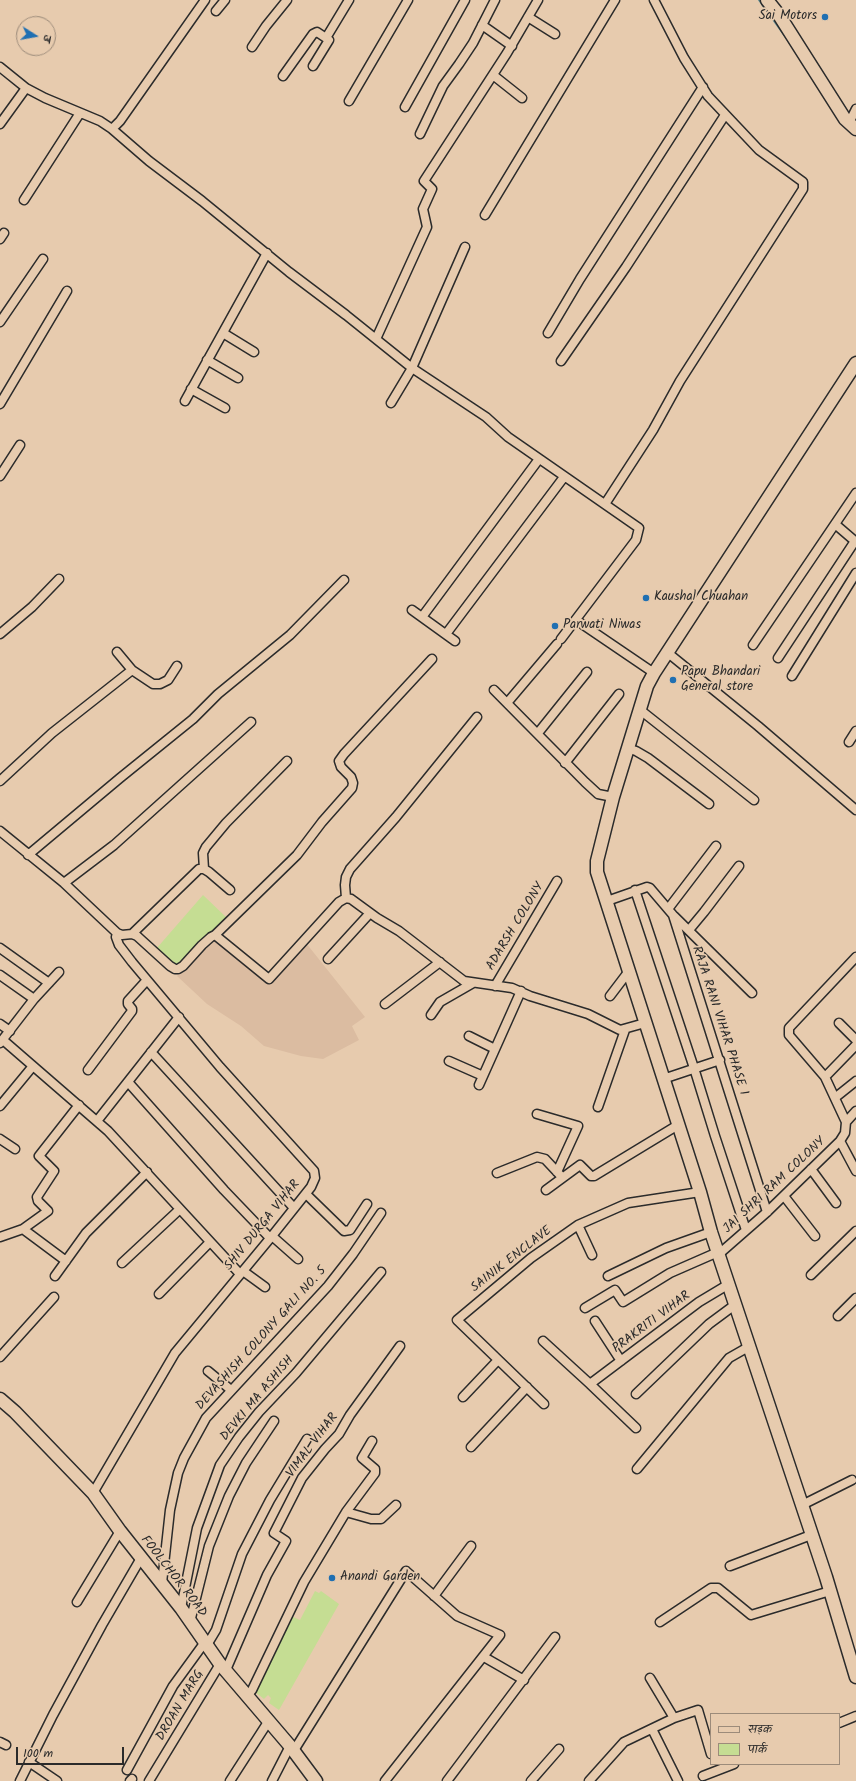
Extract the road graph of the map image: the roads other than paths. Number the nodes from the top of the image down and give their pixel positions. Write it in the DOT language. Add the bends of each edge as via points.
graph roads {
  1 [pos="205,0"];
  2 [pos="225,0"];
  3 [pos="287,0"];
  4 [pos="349,0"];
  5 [pos="408,0"];
  6 [pos="465,0"];
  7 [pos="495,0"];
  8 [pos="538,0"];
  9 [pos="614,0"];
  10 [pos="654,0"];
  11 [pos="770,1"];
  12 [pos="216,11"];
  13 [pos="528,17"];
  14 [pos="482,25"];
  15 [pos="555,34"];
  16 [pos="326,38"];
  17 [pos="512,46"];
  18 [pos="252,47"];
  19 [pos="313,66"];
  20 [pos="0,67"];
  21 [pos="492,75"];
  22 [pos="283,76"];
  23 [pos="703,87"];
  24 [pos="26,88"];
  25 [pos="522,98"];
  26 [pos="349,101"];
  27 [pos="405,107"];
  28 [pos="856,109"];
  29 [pos="80,113"];
  30 [pos="725,115"];
  31 [pos="0,124"];
  32 [pos="853,126"];
  33 [pos="112,129"];
  34 [pos="420,134"];
  35 [pos="24,200"];
  36 [pos="484,214"];
  37 [pos="466,247"];
  38 [pos="266,253"];
  39 [pos="43,259"];
  40 [pos="67,291"];
  41 [pos="0,322"];
  42 [pos="223,333"];
  43 [pos="548,333"];
  44 [pos="376,339"];
  45 [pos="254,352"];
  46 [pos="207,360"];
  47 [pos="561,360"];
  48 [pos="856,363"];
  49 [pos="412,368"];
  50 [pos="238,378"];
  51 [pos="191,389"];
  52 [pos="185,401"];
  53 [pos="391,402"];
  54 [pos="0,404"];
  55 [pos="225,408"];
  56 [pos="20,445"];
  57 [pos="539,459"];
  58 [pos="0,476"];
  59 [pos="564,477"];
  60 [pos="855,498"];
  61 [pos="605,504"];
  62 [pos="835,524"];
  63 [pos="856,541"];
  64 [pos="856,573"];
  65 [pos="58,579"];
  66 [pos="344,580"];
  67 [pos="412,610"];
  68 [pos="422,617"];
  69 [pos="576,620"];
  70 [pos="0,634"];
  71 [pos="446,634"];
  72 [pos="455,640"];
  73 [pos="753,645"];
  74 [pos="117,652"];
  75 [pos="668,653"];
  76 [pos="778,658"];
  77 [pos="432,659"];
  78 [pos="177,666"];
  79 [pos="132,670"];
  80 [pos="587,672"];
  81 [pos="654,673"];
  82 [pos="792,676"];
  83 [pos="494,690"];
  84 [pos="619,694"];
  85 [pos="507,702"];
  86 [pos="639,709"];
  87 [pos="477,717"];
  88 [pos="251,722"];
  89 [pos="856,731"];
  90 [pos="538,732"];
  91 [pos="849,742"];
  92 [pos="627,748"];
  93 [pos="287,761"];
  94 [pos="565,763"];
  95 [pos="0,781"];
  96 [pos="609,796"];
  97 [pos="754,800"];
  98 [pos="709,804"];
  99 [pos="856,810"];
  100 [pos="0,831"];
  101 [pos="716,846"];
  102 [pos="28,854"];
  103 [pos="739,866"];
  104 [pos="204,869"];
  105 [pos="557,881"];
  106 [pos="64,883"];
  107 [pos="230,890"];
  108 [pos="635,890"];
  109 [pos="346,898"];
  110 [pos="607,901"];
  111 [pos="671,912"];
  112 [pos="370,913"];
  113 [pos="689,930"];
  114 [pos="117,933"];
  115 [pos="132,934"];
  116 [pos="215,935"];
  117 [pos="0,948"];
  118 [pos="856,957"];
  119 [pos="328,959"];
  120 [pos="440,962"];
  121 [pos="629,971"];
  122 [pos="59,972"];
  123 [pos="0,975"];
  124 [pos="147,980"];
  125 [pos="49,983"];
  126 [pos="473,983"];
  127 [pos="495,986"];
  128 [pos="521,991"];
  129 [pos="752,993"];
  130 [pos="610,996"];
  131 [pos="34,999"];
  132 [pos="385,1004"];
  133 [pos="431,1015"];
  134 [pos="179,1017"];
  135 [pos="645,1023"];
  136 [pos="839,1023"];
  137 [pos="0,1024"];
  138 [pos="625,1030"];
  139 [pos="10,1031"];
  140 [pos="469,1036"];
  141 [pos="856,1040"];
  142 [pos="2,1042"];
  143 [pos="856,1045"];
  144 [pos="495,1049"];
  145 [pos="151,1052"];
  146 [pos="720,1060"];
  147 [pos="449,1061"];
  148 [pos="33,1066"];
  149 [pos="694,1068"];
  150 [pos="88,1070"];
  151 [pos="483,1076"];
  152 [pos="825,1077"];
  153 [pos="662,1079"];
  154 [pos="128,1082"];
  155 [pos="856,1082"];
  156 [pos="479,1084"];
  157 [pos="836,1097"];
  158 [pos="79,1105"];
  159 [pos="0,1106"];
  160 [pos="598,1107"];
  161 [pos="856,1111"];
  162 [pos="537,1114"];
  163 [pos="97,1121"];
  164 [pos="846,1122"];
  165 [pos="678,1125"];
  166 [pos="0,1140"];
  167 [pos="840,1141"];
  168 [pos="15,1149"];
  169 [pos="811,1169"];
  170 [pos="856,1171"];
  171 [pos="147,1172"];
  172 [pos="497,1173"];
  173 [pos="560,1174"];
  174 [pos="546,1190"];
  175 [pos="700,1192"];
  176 [pos="306,1194"];
  177 [pos="784,1196"];
  178 [pos="836,1203"];
  179 [pos="367,1204"];
  180 [pos="294,1208"];
  181 [pos="180,1209"];
  182 [pos="767,1212"];
  183 [pos="381,1213"];
  184 [pos="578,1225"];
  185 [pos="23,1229"];
  186 [pos="746,1230"];
  187 [pos="856,1231"];
  188 [pos="711,1232"];
  189 [pos="815,1236"];
  190 [pos="271,1237"];
  191 [pos="0,1238"];
  192 [pos="210,1242"];
  193 [pos="719,1253"];
  194 [pos="592,1255"];
  195 [pos="298,1259"];
  196 [pos="66,1261"];
  197 [pos="122,1262"];
  198 [pos="381,1272"];
  199 [pos="242,1273"];
  200 [pos="811,1275"];
  201 [pos="55,1276"];
  202 [pos="608,1276"];
  203 [pos="729,1284"];
  204 [pos="265,1287"];
  205 [pos="159,1294"];
  206 [pos="54,1297"];
  207 [pos="856,1298"];
  208 [pos="736,1304"];
  209 [pos="585,1308"];
  210 [pos="838,1316"];
  211 [pos="595,1322"];
  212 [pos="543,1341"];
  213 [pos="400,1346"];
  214 [pos="750,1346"];
  215 [pos="0,1357"];
  216 [pos="498,1360"];
  217 [pos="621,1361"];
  218 [pos="208,1371"];
  219 [pos="590,1384"];
  220 [pos="527,1387"];
  221 [pos="231,1390"];
  222 [pos="636,1394"];
  223 [pos="463,1397"];
  224 [pos="0,1399"];
  225 [pos="544,1404"];
  226 [pos="274,1421"];
  227 [pos="636,1428"];
  228 [pos="307,1440"];
  229 [pos="372,1441"];
  230 [pos="471,1447"];
  231 [pos="637,1469"];
  232 [pos="852,1480"];
  233 [pos="93,1493"];
  234 [pos="396,1505"];
  235 [pos="802,1505"];
  236 [pos="346,1512"];
  237 [pos="120,1531"];
  238 [pos="811,1535"];
  239 [pos="471,1546"];
  240 [pos="141,1558"];
  241 [pos="730,1566"];
  242 [pos="162,1583"];
  243 [pos="830,1591"];
  244 [pos="434,1596"];
  245 [pos="77,1602"];
  246 [pos="181,1608"];
  247 [pos="190,1622"];
  248 [pos="660,1622"];
  249 [pos="555,1637"];
  250 [pos="206,1644"];
  251 [pos="484,1657"];
  252 [pos="223,1667"];
  253 [pos="855,1669"];
  254 [pos="650,1678"];
  255 [pos="524,1680"];
  256 [pos="247,1696"];
  257 [pos="856,1716"];
  258 [pos="674,1718"];
  259 [pos="268,1722"];
  260 [pos="840,1723"];
  261 [pos="652,1729"];
  262 [pos="291,1749"];
  263 [pos="559,1749"];
  264 [pos="710,1751"];
  265 [pos="29,1762"];
  266 [pos="729,1765"];
  267 [pos="715,1768"];
  268 [pos="127,1770"];
  269 [pos="703,1776"];
  270 [pos="20,1781"];
  271 [pos="57,1781"];
  272 [pos="149,1781"];
  273 [pos="230,1781"];
  274 [pos="272,1781"];
  275 [pos="316,1781"];
  276 [pos="385,1781"];
  277 [pos="447,1781"];
  278 [pos="531,1781"];
  279 [pos="589,1781"];
  280 [pos="678,1781"];
  1 -- 33 [label="street"];
  2 -- 12 [label="street"];
  3 -- 18 [label="street"];
  4 -- 16 [label="street"];
  5 -- 26 [label="street"];
  6 -- 27 [label="street"];
  7 -- 14 [label="street"];
  8 -- 13 [label="street"];
  9 -- 36 [label="street"];
  10 -- 23 [label="street" via="684,58"];
  11 -- 32 [label="street" via="845,119"];
  13 -- 15 [label="street"];
  13 -- 17 [label="street"];
  14 -- 17 [label="street"];
  14 -- 34 [label="street" via="443,86"];
  16 -- 19 [label="street" via="329,40"];
  16 -- 22 [label="street" via="317,32 313,34"];
  17 -- 21 [label="street"];
  20 -- 24 [label="street"];
  21 -- 25 [label="street"];
  21 -- 44 [label="street" via="424,181 432,189 423,209 427,227"];
  23 -- 30 [label="street"];
  23 -- 43 [label="street"];
  24 -- 29 [label="street"];
  24 -- 31 [label="street"];
  28 -- 32 [label="street"];
  29 -- 33 [label="street"];
  29 -- 35 [label="street"];
  30 -- 47 [label="street" via="626,267"];
  30 -- 61 [label="street" via="759,150 803,182 803,189 684,374 653,430"];
  33 -- 38 [label="street"];
  37 -- 49 [label="street"];
  38 -- 42 [label="street"];
  38 -- 44 [label="street"];
  39 -- 41 [label="street"];
  40 -- 54 [label="street"];
  42 -- 45 [label="street"];
  42 -- 46 [label="street"];
  44 -- 49 [label="street"];
  46 -- 50 [label="street"];
  46 -- 51 [label="street"];
  48 -- 75 [label="street"];
  49 -- 53 [label="street"];
  49 -- 57 [label="street" via="486,417 508,437"];
  51 -- 52 [label="street"];
  51 -- 55 [label="street"];
  56 -- 58 [label="street"];
  57 -- 59 [label="street"];
  57 -- 68 [label="street"];
  59 -- 61 [label="street"];
  59 -- 71 [label="street"];
  60 -- 62 [label="street"];
  61 -- 69 [label="street" via="639,528 639,534"];
  62 -- 63 [label="street"];
  62 -- 73 [label="street"];
  63 -- 76 [label="street"];
  64 -- 82 [label="street"];
  65 -- 70 [label="street" via="32,607"];
  66 -- 102 [label="street" via="290,635 218,694 193,719"];
  67 -- 68 [label="street"];
  68 -- 71 [label="street"];
  69 -- 81 [label="street"];
  69 -- 85 [label="street"];
  71 -- 72 [label="street"];
  74 -- 79 [label="street"];
  75 -- 81 [label="street"];
  75 -- 99 [label="street"];
  77 -- 116 [label="street" via="344,754 340,761 341,767 353,782 352,788 297,854"];
  78 -- 79 [label="street" via="168,680 160,684 153,684"];
  79 -- 95 [label="street" via="52,733"];
  80 -- 90 [label="street"];
  81 -- 86 [label="street"];
  83 -- 85 [label="street"];
  84 -- 94 [label="street"];
  85 -- 90 [label="street"];
  86 -- 92 [label="street"];
  86 -- 97 [label="street"];
  87 -- 109 [label="street" via="350,869 346,877"];
  88 -- 106 [label="street" via="114,845"];
  89 -- 91 [label="street"];
  90 -- 94 [label="street"];
  92 -- 96 [label="street"];
  92 -- 98 [label="street" via="648,758"];
  93 -- 104 [label="street" via="206,847 203,853"];
  94 -- 96 [label="street" via="598,794"];
  96 -- 110 [label="street" via="596,872"];
  100 -- 102 [label="street"];
  101 -- 111 [label="street"];
  102 -- 106 [label="street"];
  103 -- 113 [label="street"];
  104 -- 107 [label="street"];
  104 -- 115 [label="street" via="199,869 193,874"];
  105 -- 127 [label="street, ADARSH COLONY"];
  106 -- 114 [label="street"];
  108 -- 110 [label="street, RAJA RANI VIHAR PHASE 1"];
  108 -- 111 [label="street, RAJA RANI VIHAR PHASE 1" via="650,888"];
  108 -- 149 [label="street"];
  109 -- 112 [label="street"];
  109 -- 116 [label="street" via="339,902 269,980"];
  110 -- 121 [label="street"];
  111 -- 113 [label="street"];
  111 -- 146 [label="street, RAJA RANI VIHAR PHASE 1"];
  112 -- 119 [label="street"];
  112 -- 120 [label="street"];
  113 -- 129 [label="street"];
  114 -- 115 [label="street"];
  114 -- 124 [label="street, SHIV DURGA VIHAR" via="119,945"];
  115 -- 116 [label="street" via="170,966 178,969"];
  117 -- 125 [label="street"];
  118 -- 152 [label="street" via="789,1028 789,1035"];
  120 -- 126 [label="street" via="464,981"];
  120 -- 132 [label="street"];
  121 -- 130 [label="street"];
  121 -- 135 [label="street"];
  122 -- 125 [label="street"];
  123 -- 131 [label="street"];
  124 -- 134 [label="street, SHIV DURGA VIHAR"];
  124 -- 150 [label="street" via="128,1001 132,1011"];
  125 -- 131 [label="street"];
  126 -- 127 [label="street"];
  126 -- 133 [label="street" via="440,1002"];
  127 -- 128 [label="street"];
  128 -- 138 [label="street" via="546,1002 583,1012 615,1029"];
  128 -- 144 [label="street"];
  131 -- 139 [label="street"];
  134 -- 145 [label="street"];
  134 -- 176 [label="street, SHIV DURGA VIHAR" via="220,1067 314,1171 315,1178"];
  135 -- 138 [label="street"];
  135 -- 153 [label="street"];
  136 -- 141 [label="street"];
  137 -- 139 [label="street"];
  138 -- 160 [label="street"];
  139 -- 142 [label="street"];
  140 -- 144 [label="street"];
  142 -- 148 [label="street"];
  143 -- 152 [label="street"];
  144 -- 151 [label="street"];
  145 -- 154 [label="street"];
  145 -- 180 [label="street"];
  146 -- 149 [label="street"];
  146 -- 182 [label="street, RAJA RANI VIHAR PHASE 1"];
  147 -- 151 [label="street"];
  148 -- 158 [label="street"];
  148 -- 159 [label="street"];
  149 -- 153 [label="street"];
  149 -- 186 [label="street"];
  151 -- 156 [label="street"];
  152 -- 157 [label="street"];
  153 -- 165 [label="street"];
  154 -- 163 [label="street"];
  154 -- 190 [label="street" via="224,1190"];
  155 -- 157 [label="street"];
  157 -- 164 [label="street"];
  158 -- 163 [label="street"];
  158 -- 185 [label="street" via="39,1156 54,1171 37,1197 48,1211"];
  161 -- 164 [label="street"];
  162 -- 173 [label="street" via="578,1126"];
  163 -- 171 [label="street"];
  164 -- 167 [label="street" via="845,1132"];
  165 -- 173 [label="street" via="594,1176 580,1165"];
  165 -- 175 [label="street"];
  166 -- 168 [label="street"];
  167 -- 169 [label="street, JAI SHRI RAM COLONY"];
  167 -- 170 [label="street, JAI SHRI RAM COLONY"];
  169 -- 177 [label="street, JAI SHRI RAM COLONY"];
  169 -- 178 [label="street"];
  171 -- 181 [label="street"];
  171 -- 196 [label="street" via="86,1233"];
  172 -- 173 [label="street" via="537,1157 545,1159"];
  173 -- 174 [label="street"];
  175 -- 184 [label="street, SAINIK ENCLAVE" via="628,1203"];
  175 -- 188 [label="street"];
  176 -- 179 [label="street" via="344,1231 350,1230"];
  176 -- 180 [label="street, SHIV DURGA VIHAR"];
  177 -- 182 [label="street, JAI SHRI RAM COLONY"];
  177 -- 189 [label="street"];
  180 -- 190 [label="street, SHIV DURGA VIHAR"];
  181 -- 192 [label="street"];
  181 -- 197 [label="street"];
  182 -- 186 [label="street, JAI SHRI RAM COLONY"];
  183 -- 221 [label="street, DEVASHISH COLONY GALI NO. 5" via="328,1286"];
  184 -- 194 [label="street"];
  184 -- 216 [label="street, SAINIK ENCLAVE" via="531,1258 457,1320"];
  185 -- 191 [label="street"];
  185 -- 196 [label="street"];
  186 -- 193 [label="street, JAI SHRI RAM COLONY"];
  187 -- 200 [label="street"];
  188 -- 193 [label="street"];
  188 -- 202 [label="street" via="666,1248"];
  190 -- 195 [label="street"];
  190 -- 199 [label="street, SHIV DURGA VIHAR"];
  192 -- 199 [label="street"];
  192 -- 205 [label="street"];
  193 -- 203 [label="street"];
  193 -- 209 [label="street, JAI SHRI RAM COLONY" via="670,1273 622,1302 615,1290"];
  196 -- 201 [label="street"];
  198 -- 246 [label="street, DEVKI MA ASHISH" via="296,1373 254,1418 220,1466 198,1528"];
  199 -- 204 [label="street"];
  199 -- 233 [label="street, SHIV DURGA VIHAR" via="175,1353"];
  203 -- 208 [label="street"];
  203 -- 217 [label="street, PRAKRITI VIHAR" via="699,1302"];
  206 -- 215 [label="street"];
  207 -- 210 [label="street"];
  208 -- 214 [label="street"];
  208 -- 222 [label="street" via="709,1324"];
  211 -- 217 [label="street"];
  212 -- 219 [label="street"];
  213 -- 252 [label="street, VIMAL VIHAR" via="350,1415 340,1434 302,1478 274,1533 286,1541"];
  214 -- 231 [label="street" via="729,1358"];
  214 -- 235 [label="street"];
  216 -- 220 [label="street, SAINIK ENCLAVE"];
  216 -- 223 [label="street"];
  217 -- 219 [label="street, PRAKRITI VIHAR"];
  218 -- 221 [label="street"];
  219 -- 227 [label="street"];
  220 -- 225 [label="street, SAINIK ENCLAVE"];
  220 -- 230 [label="street"];
  221 -- 242 [label="street, DEVASHISH COLONY GALI NO. 5" via="206,1418 178,1473 170,1510"];
  224 -- 233 [label="street, FOOLCHOR ROAD"];
  226 -- 247 [label="street" via="246,1463 229,1496 209,1546"];
  228 -- 250 [label="street" via="270,1500 242,1554 216,1630"];
  229 -- 236 [label="street" via="362,1458 375,1469 375,1473"];
  232 -- 235 [label="street"];
  233 -- 237 [label="street, FOOLCHOR ROAD"];
  234 -- 236 [label="street" via="381,1519"];
  235 -- 238 [label="street"];
  236 -- 256 [label="street" via="304,1582"];
  237 -- 240 [label="street, FOOLCHOR ROAD"];
  237 -- 245 [label="street"];
  238 -- 241 [label="street"];
  238 -- 243 [label="street"];
  239 -- 244 [label="street"];
  240 -- 242 [label="street, FOOLCHOR ROAD"];
  240 -- 265 [label="street" via="94,1639"];
  242 -- 246 [label="street, FOOLCHOR ROAD"];
  243 -- 248 [label="street" via="750,1616 718,1588 711,1588"];
  243 -- 253 [label="street"];
  244 -- 251 [label="street" via="457,1616 500,1635"];
  244 -- 262 [label="street" via="406,1571"];
  246 -- 247 [label="street, FOOLCHOR ROAD"];
  247 -- 250 [label="street, FOOLCHOR ROAD"];
  249 -- 255 [label="street"];
  250 -- 252 [label="street, FOOLCHOR ROAD"];
  250 -- 268 [label="street" via="173,1686"];
  251 -- 255 [label="street"];
  251 -- 276 [label="street"];
  252 -- 256 [label="street, FOOLCHOR ROAD"];
  252 -- 272 [label="street, DROAN MARG"];
  254 -- 258 [label="street"];
  255 -- 277 [label="street"];
  256 -- 259 [label="street, FOOLCHOR ROAD"];
  257 -- 260 [label="street"];
  258 -- 261 [label="street"];
  258 -- 264 [label="street" via="698,1710"];
  259 -- 262 [label="street, FOOLCHOR ROAD"];
  259 -- 273 [label="street"];
  261 -- 279 [label="street" via="624,1742"];
  261 -- 280 [label="street"];
  262 -- 274 [label="street"];
  262 -- 275 [label="street, FOOLCHOR ROAD"];
  263 -- 278 [label="street"];
  265 -- 270 [label="street"];
  265 -- 271 [label="street"];
  266 -- 267 [label="street"];
  267 -- 269 [label="street"];
}
